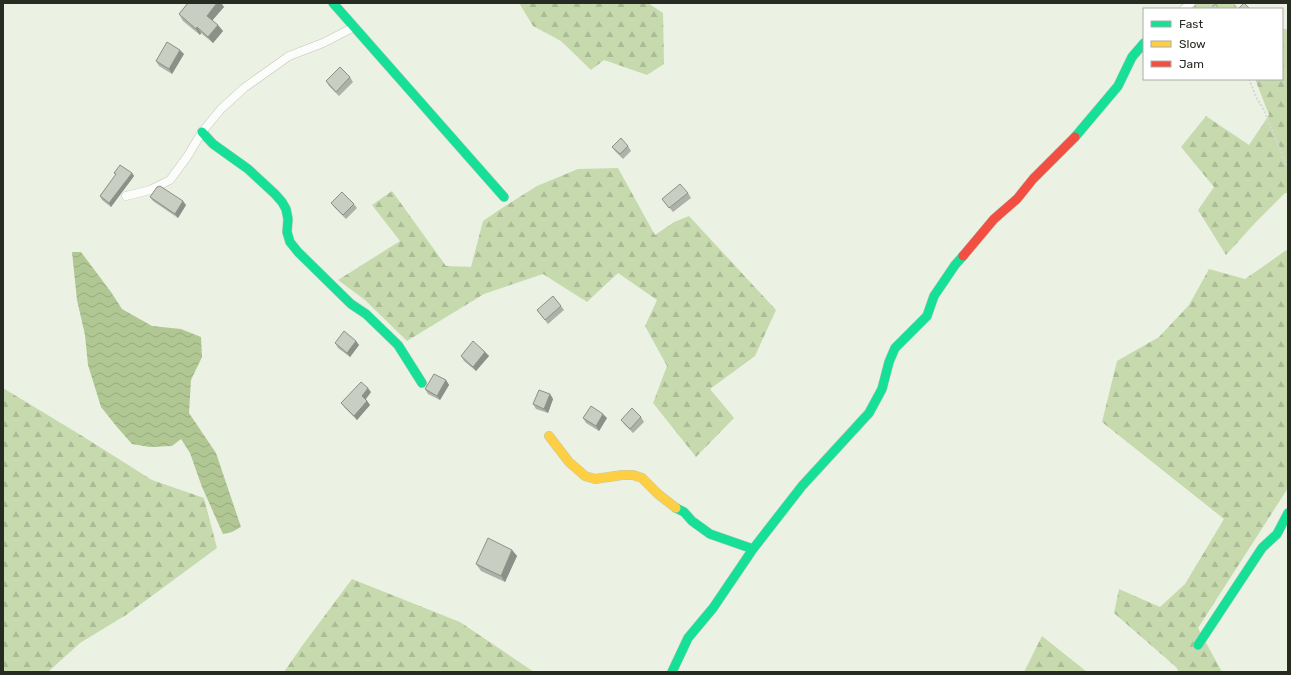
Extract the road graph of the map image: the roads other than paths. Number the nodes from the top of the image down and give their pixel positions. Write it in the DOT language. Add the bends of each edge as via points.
graph roads {
  1 [pos="333,3"];
  2 [pos="354,28"];
  3 [pos="1143,44"];
  4 [pos="202,132"];
  5 [pos="126,196"];
  6 [pos="504,196"];
  7 [pos="422,383"];
  8 [pos="549,436"];
  9 [pos="1288,513"];
  10 [pos="753,549"];
  11 [pos="1198,645"];
  12 [pos="672,672"];
  1 -- 2 [label="street"];
  2 -- 4 [label="street" via="289,56 244,88 221,109"];
  2 -- 6 [label="street"];
  3 -- 10 [label="street" via="1132,57 1118,86 1067,146 1033,179 1017,199 994,219 955,265 934,296 927,316 895,348 882,389 869,413 802,486"];
  4 -- 5 [label="street" via="170,180 150,190"];
  4 -- 7 [label="street" via="213,144 248,169 276,194 286,209 290,242 351,304 366,314 398,345"];
  8 -- 10 [label="street" via="569,462 585,476 595,479 633,475 642,478 658,494 710,534"];
  9 -- 11 [label="street" via="1277,534 1262,548"];
  10 -- 12 [label="street" via="713,608 688,638"];
}
